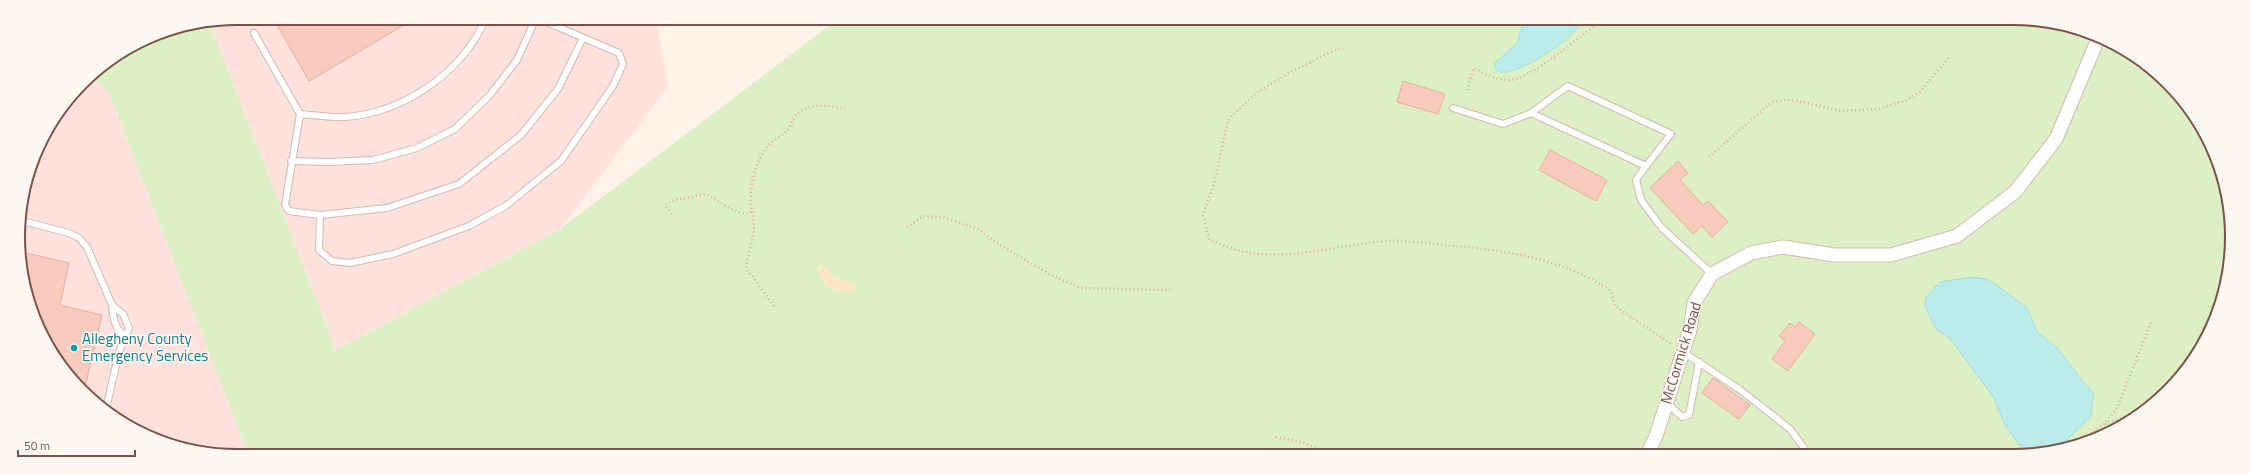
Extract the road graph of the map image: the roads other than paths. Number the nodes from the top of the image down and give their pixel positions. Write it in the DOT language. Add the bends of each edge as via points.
graph roads {
  1 [pos="483,25"];
  2 [pos="533,25"];
  3 [pos="552,25"];
  4 [pos="254,33"];
  5 [pos="583,38"];
  6 [pos="2097,42"];
  7 [pos="1453,108"];
  8 [pos="1531,113"];
  9 [pos="300,114"];
  10 [pos="292,161"];
  11 [pos="1646,166"];
  12 [pos="320,215"];
  13 [pos="25,222"];
  14 [pos="1712,274"];
  15 [pos="112,305"];
  16 [pos="126,337"];
  17 [pos="1683,352"];
  18 [pos="1699,362"];
  19 [pos="1666,403"];
  20 [pos="107,404"];
  21 [pos="1649,449"];
  22 [pos="1805,449"];
  1 -- 9 [label="lane" via="479,35 455,65 416,96 381,111 345,117"];
  2 -- 10 [label="lane" via="517,60 490,94 455,129 417,148 373,160"];
  3 -- 5 [label="lane"];
  4 -- 9 [label="lane"];
  5 -- 12 [label="lane" via="558,88 521,135 459,184 387,208"];
  5 -- 12 [label="lane" via="619,53 622,64 613,86 561,161 507,205 469,226 393,254 350,263 332,261 319,250"];
  6 -- 14 [label="street, McCormick Road" via="2056,138 2015,192 1957,236 1891,255 1834,255 1783,247 1751,253"];
  7 -- 8 [label="lane" via="1503,124"];
  8 -- 11 [label="lane"];
  8 -- 11 [label="lane" via="1568,86 1671,134"];
  9 -- 10 [label="lane"];
  10 -- 12 [label="lane" via="285,205 289,211"];
  11 -- 14 [label="lane" via="1636,180 1641,200 1661,227"];
  13 -- 15 [label="lane" via="79,238 87,247"];
  14 -- 17 [label="street, McCormick Road" via="1694,303 1690,330"];
  15 -- 16 [label="lane" via="119,333"];
  15 -- 16 [label="lane" via="123,314 129,328"];
  16 -- 20 [label="lane" via="119,352"];
  17 -- 18 [label="lane"];
  17 -- 19 [label="street, McCormick Road"];
  18 -- 19 [label="lane" via="1689,415 1682,417"];
  18 -- 22 [label="lane" via="1790,429"];
  19 -- 21 [label="street, McCormick Road"];
}
